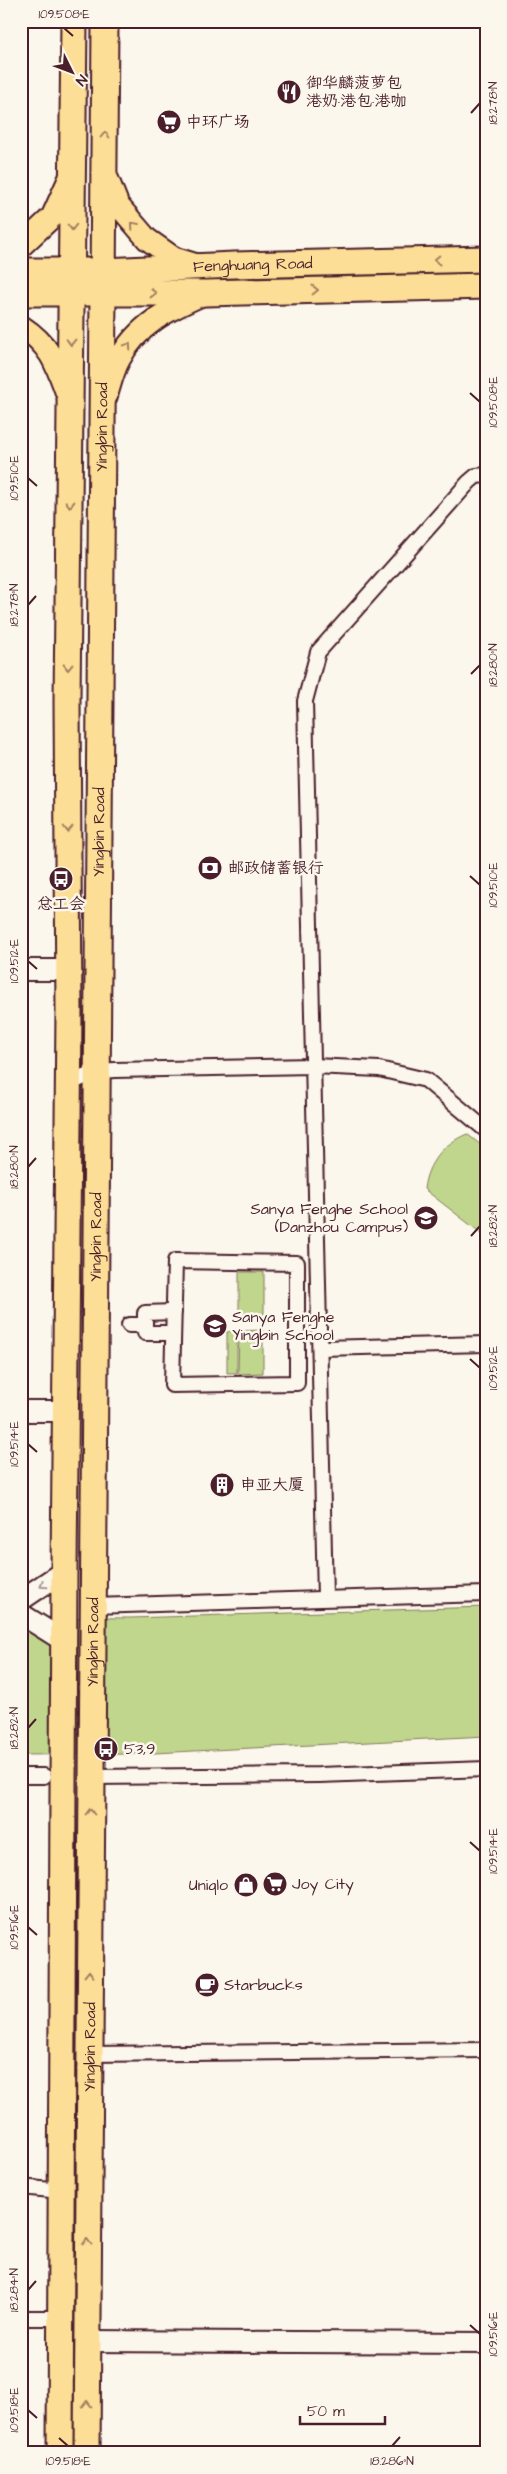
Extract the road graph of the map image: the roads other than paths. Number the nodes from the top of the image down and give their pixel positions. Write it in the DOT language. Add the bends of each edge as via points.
graph roads {
  1 [pos="74,21"];
  2 [pos="105,21"];
  3 [pos="73,170"];
  4 [pos="105,172"];
  5 [pos="21,246"];
  6 [pos="486,259"];
  7 [pos="204,268"];
  8 [pos="21,271"];
  9 [pos="72,282"];
  10 [pos="104,282"];
  11 [pos="486,286"];
  12 [pos="21,293"];
  13 [pos="206,293"];
  14 [pos="21,326"];
  15 [pos="71,403"];
  16 [pos="102,406"];
  17 [pos="486,475"];
  18 [pos="21,970"];
  19 [pos="68,970"];
  20 [pos="70,1011"];
  21 [pos="98,1015"];
  22 [pos="313,1066"];
  23 [pos="98,1071"];
  24 [pos="68,1084"];
  25 [pos="98,1112"];
  26 [pos="67,1113"];
  27 [pos="486,1130"];
  28 [pos="174,1312"];
  29 [pos="129,1325"];
  30 [pos="145,1325"];
  31 [pos="173,1332"];
  32 [pos="486,1344"];
  33 [pos="320,1348"];
  34 [pos="21,1411"];
  35 [pos="65,1411"];
  36 [pos="64,1571"];
  37 [pos="486,1594"];
  38 [pos="325,1598"];
  39 [pos="21,1600"];
  40 [pos="93,1606"];
  41 [pos="21,1614"];
  42 [pos="64,1641"];
  43 [pos="486,1769"];
  44 [pos="21,1776"];
  45 [pos="44,1776"];
  46 [pos="90,1777"];
  47 [pos="486,2050"];
  48 [pos="88,2054"];
  49 [pos="21,2187"];
  50 [pos="61,2191"];
  51 [pos="21,2318"];
  52 [pos="60,2318"];
  53 [pos="87,2341"];
  54 [pos="486,2343"];
  55 [pos="60,2453"];
  56 [pos="86,2453"];
  1 -- 3 [label="highway, Yingbin Road"];
  4 -- 2 [label="highway, Yingbin Road, one-way"];
  3 -- 5 [label="main road" via="52,217"];
  3 -- 9 [label="highway, Yingbin Road, one-way"];
  7 -- 4 [label="main road, one-way" via="174,258 147,239 118,205"];
  4 -- 10 [label="highway, Yingbin Road"];
  6 -- 7 [label="highway, Fenghuang Road, one-way"];
  7 -- 10 [label="highway, Fenghuang Road"];
  8 -- 9 [label="highway, Fenghuang Road"];
  9 -- 10 [label="highway, Fenghuang Road"];
  9 -- 12 [label="highway, Fenghuang Road"];
  9 -- 15 [label="highway, Yingbin Road, one-way"];
  10 -- 13 [label="highway, Fenghuang Road, one-way"];
  10 -- 16 [label="highway, Yingbin Road"];
  13 -- 11 [label="highway, Fenghuang Road, one-way"];
  16 -- 13 [label="main road, one-way" via="119,360 137,332 171,308"];
  14 -- 15 [label="main road" via="32,333 54,358"];
  15 -- 19 [label="highway, Yingbin Road, one-way"];
  16 -- 21 [label="highway, Yingbin Road"];
  17 -- 22 [label="street" via="476,476 469,482 318,652 305,701"];
  18 -- 19 [label="street"];
  19 -- 20 [label="highway, Yingbin Road"];
  20 -- 21 [label="highway" via="84,1022"];
  20 -- 23 [label="highway" via="81,1042"];
  20 -- 24 [label="highway, Yingbin Road"];
  21 -- 23 [label="highway, Yingbin Road"];
  22 -- 23 [label="street"];
  22 -- 27 [label="street" via="379,1069 426,1080"];
  22 -- 33 [label="street"];
  23 -- 24 [label="street"];
  23 -- 25 [label="highway, Yingbin Road"];
  24 -- 26 [label="highway, Yingbin Road"];
  25 -- 26 [label="highway"];
  25 -- 40 [label="highway, Yingbin Road"];
  26 -- 35 [label="highway, Yingbin Road"];
  28 -- 30 [label="street" via="146,1313"];
  28 -- 31 [label="street"];
  28 -- 31 [label="street" via="175,1262 300,1263 297,1383 172,1385"];
  29 -- 30 [label="street"];
  30 -- 31 [label="street" via="145,1333"];
  32 -- 33 [label="street"];
  33 -- 38 [label="street"];
  34 -- 35 [label="street"];
  35 -- 36 [label="highway, Yingbin Road"];
  36 -- 39 [label="street, one-way"];
  36 -- 42 [label="highway, Yingbin Road"];
  37 -- 38 [label="street"];
  38 -- 40 [label="street"];
  40 -- 46 [label="highway, Yingbin Road"];
  41 -- 42 [label="street"];
  42 -- 50 [label="highway, Yingbin Road"];
  43 -- 46 [label="street" via="319,1775"];
  44 -- 45 [label="street"];
  48 -- 46 [label="highway, Yingbin Road, one-way"];
  47 -- 48 [label="street"];
  53 -- 48 [label="highway, Yingbin Road, one-way"];
  49 -- 50 [label="street"];
  50 -- 52 [label="highway, Yingbin Road"];
  51 -- 52 [label="street"];
  52 -- 55 [label="highway, Yingbin Road"];
  53 -- 54 [label="street"];
  56 -- 53 [label="highway, Yingbin Road, one-way"];
}
